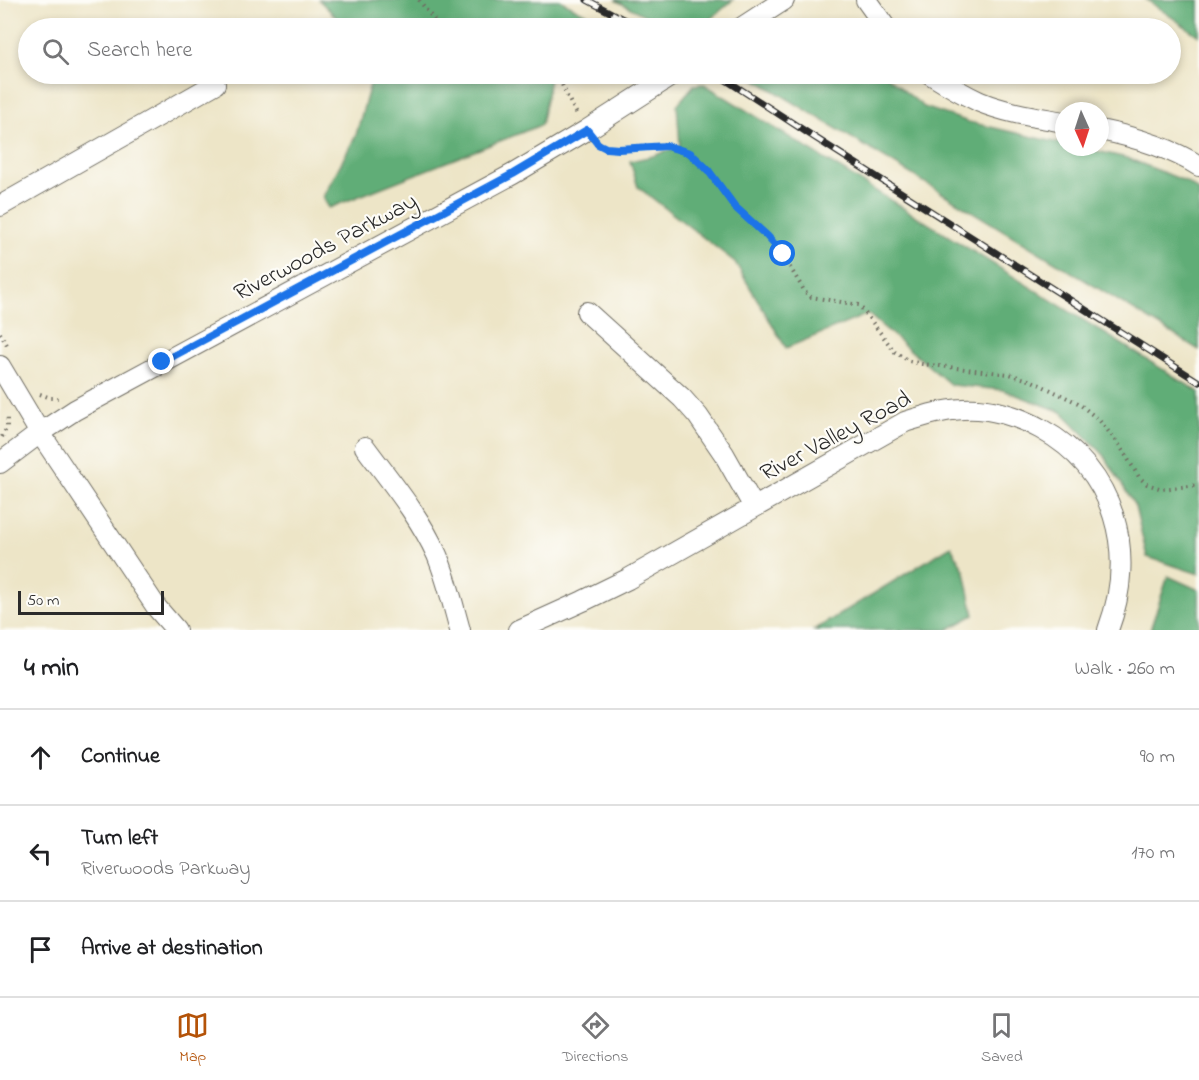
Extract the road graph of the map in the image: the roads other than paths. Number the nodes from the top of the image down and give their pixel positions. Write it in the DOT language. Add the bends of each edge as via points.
graph roads {
  1 [pos="866,0"];
  2 [pos="776,5"];
  3 [pos="748,18"];
  4 [pos="879,18"];
  5 [pos="215,84"];
  6 [pos="659,84"];
  7 [pos="946,84"];
  8 [pos="1055,121"];
  9 [pos="1109,132"];
  10 [pos="1199,166"];
  11 [pos="0,206"];
  12 [pos="587,312"];
  13 [pos="6,360"];
  14 [pos="40,433"];
  15 [pos="365,447"];
  16 [pos="0,463"];
  17 [pos="754,507"];
  18 [pos="176,630"];
  19 [pos="460,630"];
  20 [pos="519,630"];
  21 [pos="1108,630"];
  1 -- 4 [label="street"];
  2 -- 3 [label="street"];
  5 -- 11 [label="street"];
  6 -- 14 [label="street, Riverwoods Parkway" via="513,174"];
  7 -- 8 [label="street" via="1003,110"];
  9 -- 10 [label="street" via="1159,146"];
  12 -- 17 [label="street" via="698,416"];
  13 -- 14 [label="street"];
  14 -- 16 [label="street, Riverwoods Parkway"];
  14 -- 18 [label="street" via="157,608"];
  15 -- 19 [label="street" via="429,539"];
  17 -- 20 [label="street, River Valley Road" via="628,579"];
  17 -- 21 [label="street, River Valley Road" via="905,423 965,408 1006,414 1029,422 1065,444 1103,490 1116,524 1121,568 1118,597"];
}
